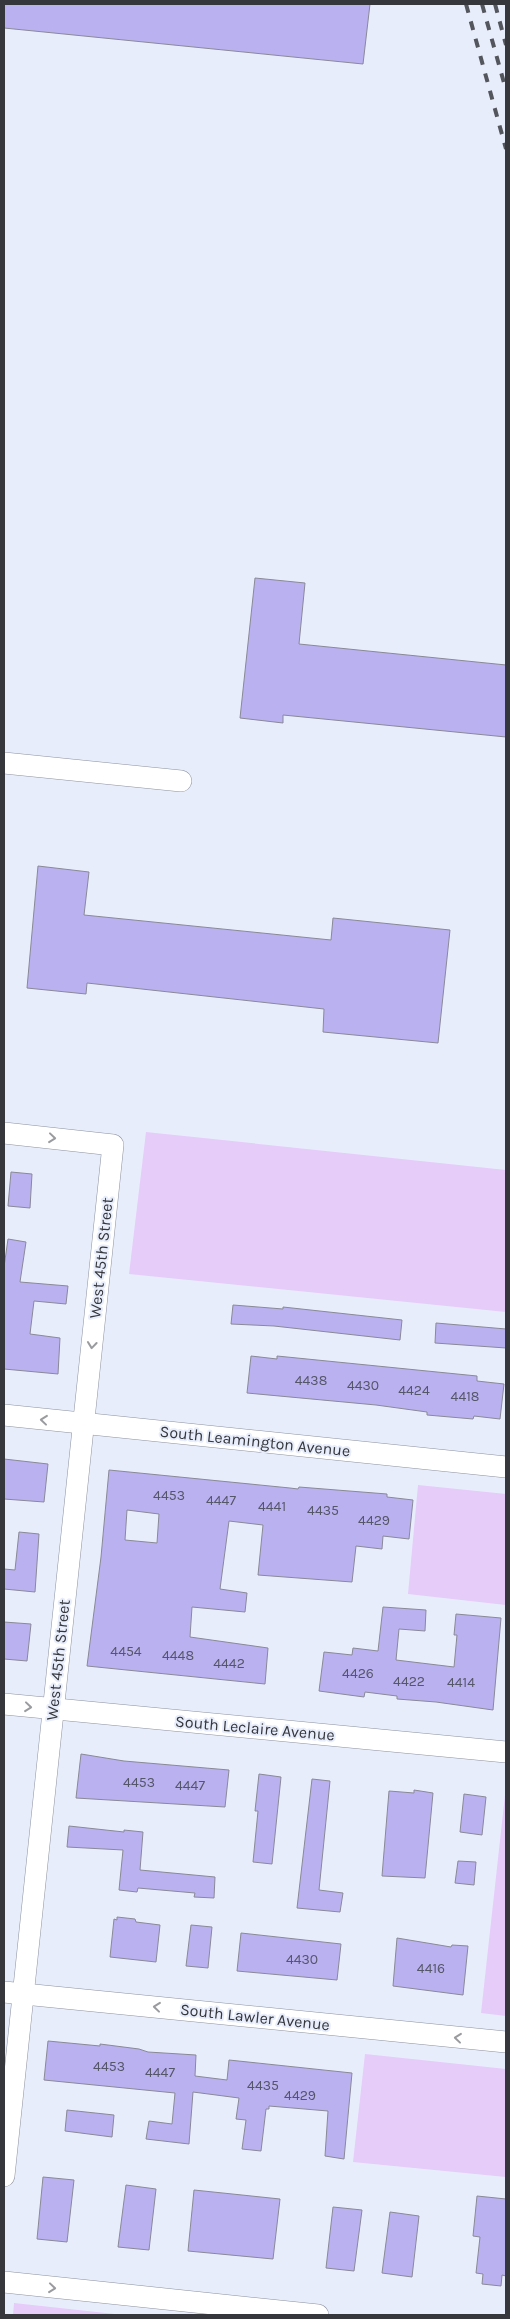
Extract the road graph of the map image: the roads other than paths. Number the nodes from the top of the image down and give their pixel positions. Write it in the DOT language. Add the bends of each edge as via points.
graph roads {
  1 [pos="4,763"];
  2 [pos="181,781"];
  3 [pos="4,1133"];
  4 [pos="4,1415"];
  5 [pos="84,1424"];
  6 [pos="506,1466"];
  7 [pos="4,1704"];
  8 [pos="53,1709"];
  9 [pos="506,1752"];
  10 [pos="13,1992"];
  11 [pos="506,2042"];
  12 [pos="4,2176"];
  13 [pos="4,2282"];
  14 [pos="209,2310"];
  15 [pos="318,2315"];
  1 -- 2 [label="street"];
  3 -- 5 [label="street, West 45th Street, one-way" via="113,1145"];
  5 -- 4 [label="street, South Leamington Avenue, one-way"];
  5 -- 6 [label="street, South Leamington Avenue"];
  5 -- 8 [label="street, West 45th Street"];
  7 -- 8 [label="street, South Leclaire Avenue, one-way"];
  8 -- 9 [label="street, South Leclaire Avenue"];
  8 -- 10 [label="street, West 45th Street"];
  11 -- 10 [label="street, South Lawler Avenue, one-way"];
  10 -- 12 [label="street, West 45th Street"];
  13 -- 14 [label="street, one-way"];
  14 -- 15 [label="street"];
}
